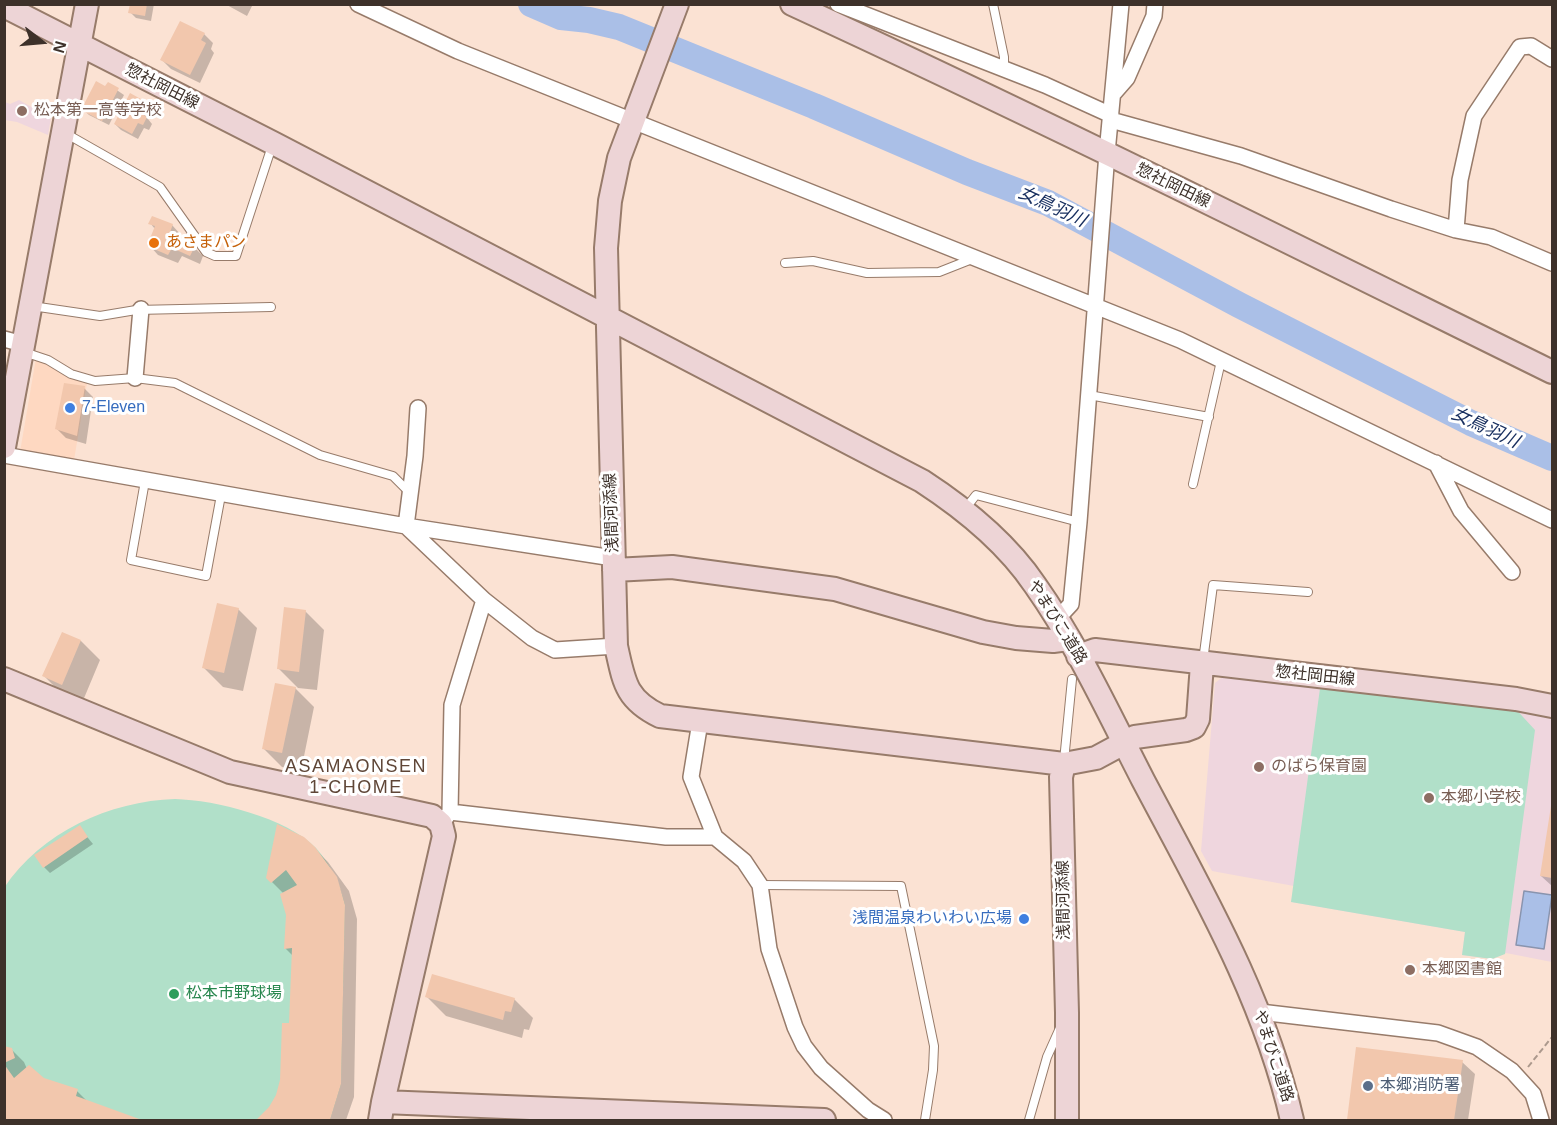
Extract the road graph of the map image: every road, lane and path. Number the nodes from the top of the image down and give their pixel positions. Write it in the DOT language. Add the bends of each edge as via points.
graph roads {
  1 [pos="87,4"];
  2 [pos="358,4"];
  3 [pos="677,4"];
  4 [pos="792,4"];
  5 [pos="838,4"];
  6 [pos="993,4"];
  7 [pos="1121,4"];
  8 [pos="1155,4"];
  9 [pos="4,6"];
  10 [pos="80,46"];
  11 [pos="1552,59"];
  12 [pos="1004,70"];
  13 [pos="1113,94"];
  14 [pos="634,116"];
  15 [pos="1111,118"];
  16 [pos="64,133"];
  17 [pos="273,143"];
  18 [pos="1107,162"];
  19 [pos="1456,230"];
  20 [pos="975,258"];
  21 [pos="785,263"];
  22 [pos="1552,263"];
  23 [pos="1096,302"];
  24 [pos="31,305"];
  25 [pos="271,307"];
  26 [pos="141,309"];
  27 [pos="606,317"];
  28 [pos="16,345"];
  29 [pos="1221,361"];
  30 [pos="1552,372"];
  31 [pos="135,378"];
  32 [pos="1089,395"];
  33 [pos="418,408"];
  34 [pos="1209,417"];
  35 [pos="4,447"];
  36 [pos="4,455"];
  37 [pos="1436,463"];
  38 [pos="145,481"];
  39 [pos="1193,484"];
  40 [pos="410,492"];
  41 [pos="221,495"];
  42 [pos="964,510"];
  43 [pos="1552,520"];
  44 [pos="1079,522"];
  45 [pos="406,526"];
  46 [pos="614,564"];
  47 [pos="1512,572"];
  48 [pos="1308,592"];
  49 [pos="484,600"];
  50 [pos="1068,638"];
  51 [pos="616,646"];
  52 [pos="1202,664"];
  53 [pos="4,679"];
  54 [pos="1072,679"];
  55 [pos="1552,706"];
  56 [pos="700,722"];
  57 [pos="1124,743"];
  58 [pos="1064,764"];
  59 [pos="445,818"];
  60 [pos="715,837"];
  61 [pos="760,885"];
  62 [pos="1260,1012"];
  63 [pos="1067,1013"];
  64 [pos="1552,1037"];
  65 [pos="1519,1079"];
  66 [pos="382,1112"];
  67 [pos="824,1120"];
  68 [pos="884,1120"];
  69 [pos="925,1120"];
  70 [pos="1029,1120"];
  71 [pos="1067,1120"];
  72 [pos="1292,1120"];
  73 [pos="1541,1120"];
  1 -- 10 [label="main road"];
  2 -- 14 [label="street" via="458,51"];
  3 -- 14 [label="main road, 浅間河添線"];
  4 -- 18 [label="main road, 惣社岡田線" via="918,62"];
  5 -- 12 [label="street"];
  6 -- 12 [label="lane"];
  7 -- 13 [label="street"];
  8 -- 13 [label="street" via="1154,16 1126,78"];
  9 -- 10 [label="main road"];
  10 -- 16 [label="main road"];
  10 -- 17 [label="main road, 惣社岡田線"];
  11 -- 19 [label="street" via="1531,46 1520,47 1474,116 1460,180"];
  12 -- 15 [label="street"];
  13 -- 15 [label="street"];
  14 -- 20 [label="street"];
  14 -- 27 [label="main road, 浅間河添線" via="619,158 610,201"];
  15 -- 18 [label="street"];
  15 -- 19 [label="street" via="1241,156"];
  16 -- 17 [label="lane" via="160,187 206,252 215,256 236,256"];
  16 -- 24 [label="main road"];
  17 -- 27 [label="main road, 惣社岡田線"];
  18 -- 23 [label="street"];
  18 -- 30 [label="main road, 惣社岡田線"];
  19 -- 22 [label="street" via="1491,237"];
  20 -- 21 [label="lane" via="939,272 867,273 813,261"];
  20 -- 23 [label="street"];
  23 -- 29 [label="street"];
  23 -- 32 [label="street"];
  24 -- 26 [label="lane" via="100,316"];
  24 -- 28 [label="main road"];
  25 -- 26 [label="lane"];
  26 -- 31 [label="street"];
  27 -- 42 [label="main road, やまびこ道路" via="922,481"];
  27 -- 46 [label="main road, 浅間河添線"];
  28 -- 31 [label="lane" via="71,374 95,381"];
  28 -- 35 [label="main road"];
  29 -- 34 [label="lane"];
  29 -- 37 [label="street"];
  31 -- 40 [label="lane" via="175,383 320,455 393,476"];
  32 -- 34 [label="lane"];
  32 -- 44 [label="street"];
  33 -- 40 [label="street"];
  34 -- 39 [label="lane"];
  36 -- 38 [label="street"];
  37 -- 43 [label="street"];
  37 -- 47 [label="street" via="1461,511"];
  38 -- 41 [label="street"];
  38 -- 41 [label="lane" via="131,560 206,576"];
  40 -- 45 [label="street"];
  41 -- 45 [label="street"];
  42 -- 44 [label="lane" via="976,495"];
  42 -- 50 [label="main road, やまびこ道路" via="1009,552 1035,584"];
  44 -- 50 [label="street"];
  45 -- 46 [label="street"];
  45 -- 49 [label="street"];
  46 -- 50 [label="main road, 浅間河添線" via="672,567 835,588 983,632 1016,638"];
  46 -- 51 [label="main road"];
  48 -- 52 [label="lane" via="1213,585"];
  49 -- 51 [label="street" via="532,638 555,650"];
  49 -- 59 [label="street" via="452,705"];
  50 -- 52 [label="main road, 惣社岡田線" via="1095,650"];
  50 -- 57 [label="main road, やまびこ道路"];
  51 -- 56 [label="main road" via="625,684 646,709 660,716"];
  52 -- 55 [label="main road, 惣社岡田線"];
  52 -- 57 [label="main road" via="1194,727 1135,737"];
  53 -- 59 [label="main road" via="230,772"];
  54 -- 58 [label="lane, 浅間河添線"];
  56 -- 58 [label="main road"];
  56 -- 60 [label="street" via="691,777"];
  57 -- 58 [label="main road" via="1096,758"];
  57 -- 62 [label="main road, やまびこ道路" via="1223,931"];
  58 -- 63 [label="main road, 浅間河添線" via="1061,777"];
  59 -- 60 [label="street" via="666,837"];
  59 -- 66 [label="main road" via="444,837"];
  60 -- 61 [label="street" via="744,861"];
  61 -- 68 [label="street" via="769,949 804,1046 821,1068"];
  61 -- 69 [label="lane" via="901,886 934,1046"];
  62 -- 65 [label="street" via="1438,1033 1477,1047"];
  62 -- 72 [label="main road, やまびこ道路"];
  63 -- 70 [label="lane" via="1047,1057"];
  63 -- 71 [label="main road, 浅間河添線"];
  64 -- 65 [label="path"];
  65 -- 73 [label="street" via="1533,1094"];
  66 -- 67 [label="main road"];
}
